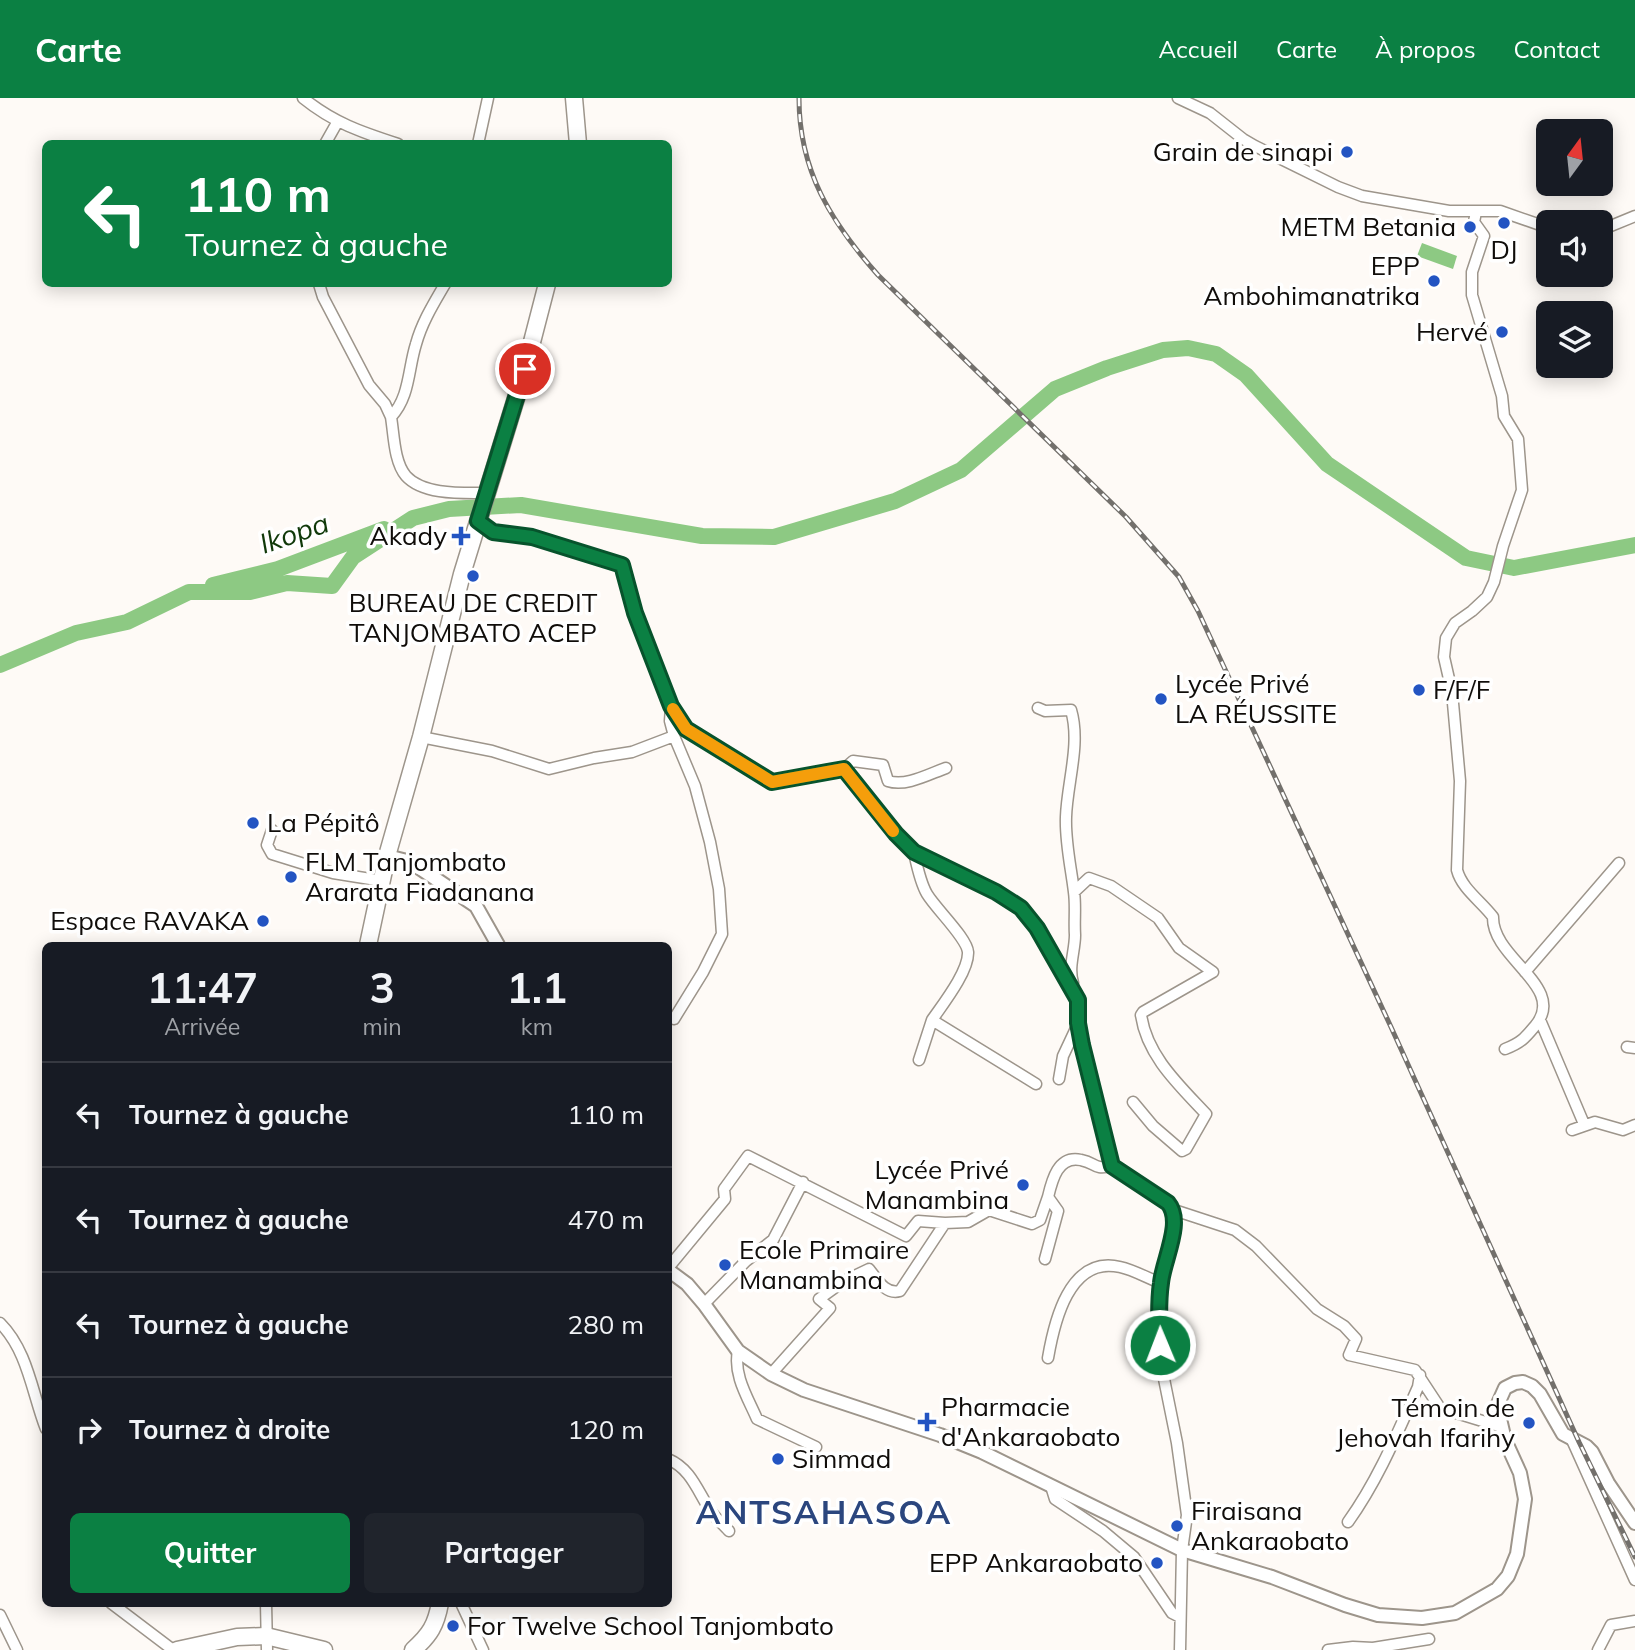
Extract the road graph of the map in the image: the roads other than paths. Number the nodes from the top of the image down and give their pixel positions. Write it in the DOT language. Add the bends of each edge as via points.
graph roads {
  1 [pos="303,98"];
  2 [pos="488,98"];
  3 [pos="574,98"];
  4 [pos="1178,98"];
  5 [pos="338,121"];
  6 [pos="327,140"];
  7 [pos="385,140"];
  8 [pos="479,140"];
  9 [pos="578,140"];
  10 [pos="1476,212"];
  11 [pos="1635,216"];
  12 [pos="1536,224"];
  13 [pos="1613,225"];
  14 [pos="319,287"];
  15 [pos="443,287"];
  16 [pos="546,287"];
  17 [pos="391,417"];
  18 [pos="481,507"];
  19 [pos="671,706"];
  20 [pos="1038,708"];
  21 [pos="674,736"];
  22 [pos="421,737"];
  23 [pos="946,768"];
  24 [pos="844,769"];
  25 [pos="272,830"];
  26 [pos="914,852"];
  27 [pos="387,856"];
  28 [pos="1619,863"];
  29 [pos="383,881"];
  30 [pos="1074,892"];
  31 [pos="369,942"];
  32 [pos="496,942"];
  33 [pos="1525,972"];
  34 [pos="1078,1000"];
  35 [pos="674,1019"];
  36 [pos="932,1020"];
  37 [pos="1540,1020"];
  38 [pos="1078,1023"];
  39 [pos="1505,1049"];
  40 [pos="919,1060"];
  41 [pos="1059,1079"];
  42 [pos="1036,1084"];
  43 [pos="1133,1102"];
  44 [pos="1584,1124"];
  45 [pos="1635,1125"];
  46 [pos="1572,1130"];
  47 [pos="1112,1166"];
  48 [pos="803,1182"];
  49 [pos="1048,1197"];
  50 [pos="1174,1210"];
  51 [pos="945,1223"];
  52 [pos="1045,1259"];
  53 [pos="672,1264"];
  54 [pos="672,1272"];
  55 [pos="1161,1283"];
  56 [pos="704,1304"];
  57 [pos="0,1323"];
  58 [pos="738,1351"];
  59 [pos="1048,1358"];
  60 [pos="771,1374"];
  61 [pos="1420,1374"];
  62 [pos="42,1417"];
  63 [pos="1502,1427"];
  64 [pos="1572,1440"];
  65 [pos="816,1447"];
  66 [pos="672,1461"];
  67 [pos="1051,1486"];
  68 [pos="1348,1522"];
  69 [pos="1635,1523"];
  70 [pos="729,1531"];
  71 [pos="1182,1550"];
  72 [pos="1635,1580"];
  73 [pos="116,1607"];
  74 [pos="266,1607"];
  75 [pos="439,1607"];
  76 [pos="463,1607"];
  77 [pos="0,1615"];
  78 [pos="1180,1617"];
  79 [pos="1635,1621"];
  80 [pos="1429,1639"];
  81 [pos="267,1643"];
  82 [pos="1374,1649"];
  83 [pos="17,1650"];
  84 [pos="175,1650"];
  85 [pos="324,1650"];
  86 [pos="413,1650"];
  87 [pos="483,1650"];
  88 [pos="1180,1650"];
  89 [pos="1328,1650"];
  90 [pos="1598,1650"];
  1 -- 5 [label="street"];
  2 -- 8 [label="street"];
  3 -- 9 [label="main road"];
  4 -- 10 [label="street" via="1210,113 1243,139 1338,187 1404,205"];
  5 -- 6 [label="street"];
  5 -- 7 [label="street"];
  10 -- 12 [label="street" via="1500,211"];
  10 -- 33 [label="street" via="1474,222 1484,236 1472,272 1472,295 1504,416 1518,439 1522,490 1487,597 1455,623 1446,638 1444,657 1460,781 1457,870 1461,884 1493,917 1499,942"];
  11 -- 13 [label="street"];
  14 -- 17 [label="street" via="369,385"];
  15 -- 17 [label="street" via="416,344 408,387"];
  16 -- 18 [label="main road"];
  17 -- 18 [label="street" via="406,475 416,484"];
  18 -- 19 [label="street" via="493,532 532,537 622,565"];
  18 -- 22 [label="main road"];
  19 -- 21 [label="street"];
  19 -- 24 [label="street" via="686,729 772,782"];
  20 -- 30 [label="street" via="1071,710 1073,717 1066,838"];
  21 -- 22 [label="street" via="632,752 549,769 492,751"];
  21 -- 35 [label="street" via="695,786 710,842 722,934"];
  22 -- 27 [label="main road"];
  23 -- 24 [label="street" via="895,783 888,780 883,765 853,761"];
  24 -- 26 [label="street"];
  25 -- 29 [label="street" via="267,845 272,854 333,873"];
  26 -- 34 [label="street" via="1021,908"];
  26 -- 36 [label="street" via="926,893 962,937 968,952 965,967"];
  27 -- 29 [label="main road"];
  27 -- 32 [label="street" via="407,861 476,906"];
  28 -- 33 [label="street"];
  29 -- 31 [label="main road"];
  30 -- 34 [label="street" via="1071,976"];
  30 -- 43 [label="street" via="1089,878 1111,886 1158,918 1179,948 1213,972 1143,1012 1141,1018 1152,1049 1181,1090 1206,1114 1186,1149 1182,1151 1153,1126"];
  33 -- 37 [label="street" via="1537,985 1543,1002"];
  34 -- 38 [label="street"];
  36 -- 40 [label="street"];
  36 -- 42 [label="street"];
  37 -- 39 [label="street" via="1520,1043"];
  37 -- 44 [label="street"];
  38 -- 41 [label="street" via="1063,1056"];
  38 -- 47 [label="street"];
  44 -- 45 [label="street" via="1595,1122 1623,1130"];
  44 -- 46 [label="street"];
  47 -- 49 [label="street" via="1098,1168 1081,1160 1068,1161 1058,1167"];
  47 -- 50 [label="street"];
  48 -- 51 [label="street" via="906,1236 918,1221"];
  48 -- 53 [label="street" via="748,1156 724,1189 725,1199"];
  48 -- 56 [label="street" via="773,1240"];
  49 -- 51 [label="street" via="1040,1220 1032,1224 989,1210 968,1223"];
  49 -- 52 [label="street" via="1058,1210"];
  50 -- 55 [label="street"];
  50 -- 61 [label="street" via="1235,1230 1256,1246 1317,1309 1356,1339 1349,1355 1401,1365"];
  51 -- 60 [label="street" via="900,1291 887,1290 869,1269 819,1300 830,1308"];
  54 -- 56 [label="street"];
  55 -- 59 [label="street" via="1119,1267 1081,1275 1057,1313"];
  55 -- 71 [label="street" via="1161,1364 1187,1515"];
  56 -- 58 [label="street"];
  57 -- 62 [label="street" via="20,1349"];
  58 -- 60 [label="street"];
  58 -- 65 [label="street" via="737,1371 757,1419"];
  60 -- 67 [label="street" via="804,1390 940,1435"];
  61 -- 63 [label="street" via="1440,1408"];
  61 -- 68 [label="street" via="1386,1458"];
  63 -- 64 [label="street" via="1497,1406 1500,1398 1505,1388 1523,1382 1540,1394 1563,1434"];
  63 -- 71 [label="street" via="1525,1499 1517,1554 1497,1589 1455,1613 1422,1618 1378,1615"];
  64 -- 69 [label="street" via="1592,1452"];
  64 -- 72 [label="street"];
  66 -- 70 [label="street" via="692,1476 711,1512"];
  67 -- 71 [label="street"];
  67 -- 78 [label="street" via="1055,1499 1134,1558 1172,1613"];
  71 -- 78 [label="street"];
  73 -- 84 [label="street"];
  74 -- 81 [label="street"];
  75 -- 86 [label="main road" via="430,1635"];
  76 -- 87 [label="street"];
  77 -- 83 [label="street"];
  78 -- 88 [label="street"];
  79 -- 90 [label="street" via="1611,1625"];
  80 -- 82 [label="street"];
  81 -- 84 [label="main road" via="237,1637"];
  81 -- 85 [label="main road"];
  82 -- 89 [label="street"];
}
